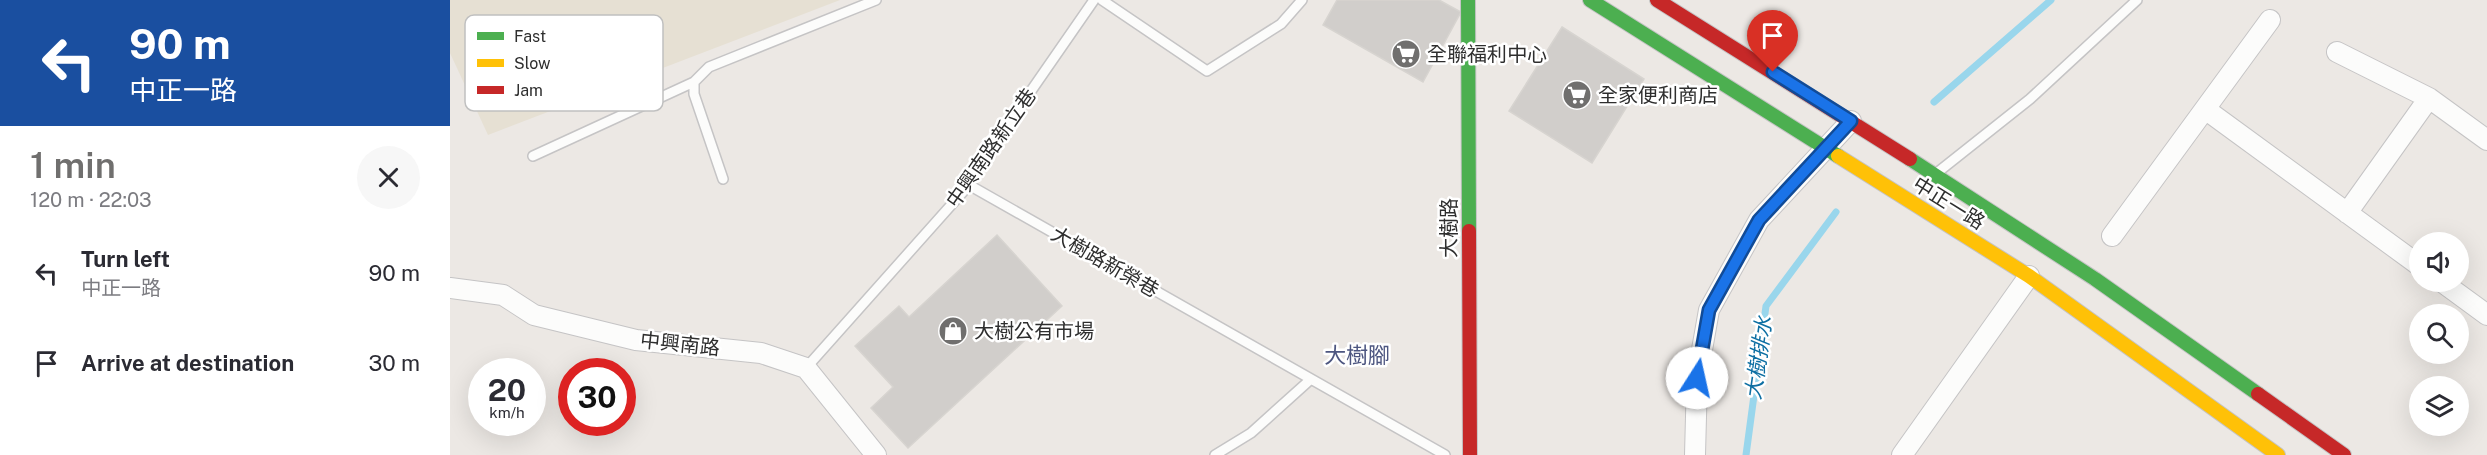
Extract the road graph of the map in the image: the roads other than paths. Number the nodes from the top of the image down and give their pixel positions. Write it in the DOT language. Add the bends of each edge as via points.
graph roads {
  1 [pos="876,0"];
  2 [pos="1094,0"];
  3 [pos="1102,0"];
  4 [pos="1302,0"];
  5 [pos="1468,0"];
  6 [pos="1590,0"];
  7 [pos="1657,0"];
  8 [pos="2137,0"];
  9 [pos="2270,20"];
  10 [pos="2337,52"];
  11 [pos="694,82"];
  12 [pos="663,96"];
  13 [pos="2429,98"];
  14 [pos="2205,109"];
  15 [pos="631,111"];
  16 [pos="1851,121"];
  17 [pos="2487,140"];
  18 [pos="1827,149"];
  19 [pos="532,156"];
  20 [pos="1934,176"];
  21 [pos="723,179"];
  22 [pos="969,185"];
  23 [pos="2347,213"];
  24 [pos="2112,236"];
  25 [pos="2409,258"];
  26 [pos="2029,276"];
  27 [pos="450,288"];
  28 [pos="2456,292"];
  29 [pos="2487,315"];
  30 [pos="806,368"];
  31 [pos="1311,379"];
  32 [pos="876,455"];
  33 [pos="1215,455"];
  34 [pos="1445,455"];
  35 [pos="1470,455"];
  36 [pos="1695,455"];
  37 [pos="1902,455"];
  38 [pos="2278,455"];
  39 [pos="2344,455"];
  1 -- 11 [label="lane" via="709,67"];
  2 -- 22 [label="lane, 中興南路新立巷"];
  3 -- 4 [label="lane" via="1207,71 1281,24"];
  5 -- 35 [label="main road, 大樹路"];
  6 -- 18 [label="main road, 中正一路"];
  7 -- 16 [label="main road, 中正一路"];
  8 -- 20 [label="lane" via="2031,99"];
  9 -- 14 [label="street"];
  10 -- 13 [label="street"];
  11 -- 12 [label="lane"];
  11 -- 21 [label="lane" via="694,94"];
  13 -- 17 [label="street"];
  13 -- 23 [label="street"];
  14 -- 23 [label="street"];
  14 -- 24 [label="street"];
  15 -- 19 [label="lane"];
  16 -- 18 [label="street"];
  16 -- 20 [label="main road, 中正一路"];
  18 -- 26 [label="main road, 中正一路"];
  18 -- 36 [label="street" via="1759,220 1709,310 1697,378"];
  20 -- 39 [label="main road, 中正一路" via="2095,279"];
  22 -- 30 [label="lane, 中興南路新立巷"];
  22 -- 31 [label="lane, 大樹路新榮巷"];
  23 -- 25 [label="street"];
  26 -- 37 [label="street"];
  26 -- 38 [label="main road, 中正一路"];
  27 -- 30 [label="street, 中興南路" via="503,295 534,315 636,340 761,353"];
  28 -- 29 [label="street"];
  30 -- 32 [label="street"];
  31 -- 33 [label="lane" via="1251,433"];
  31 -- 34 [label="lane, 大樹路新榮巷"];
}
